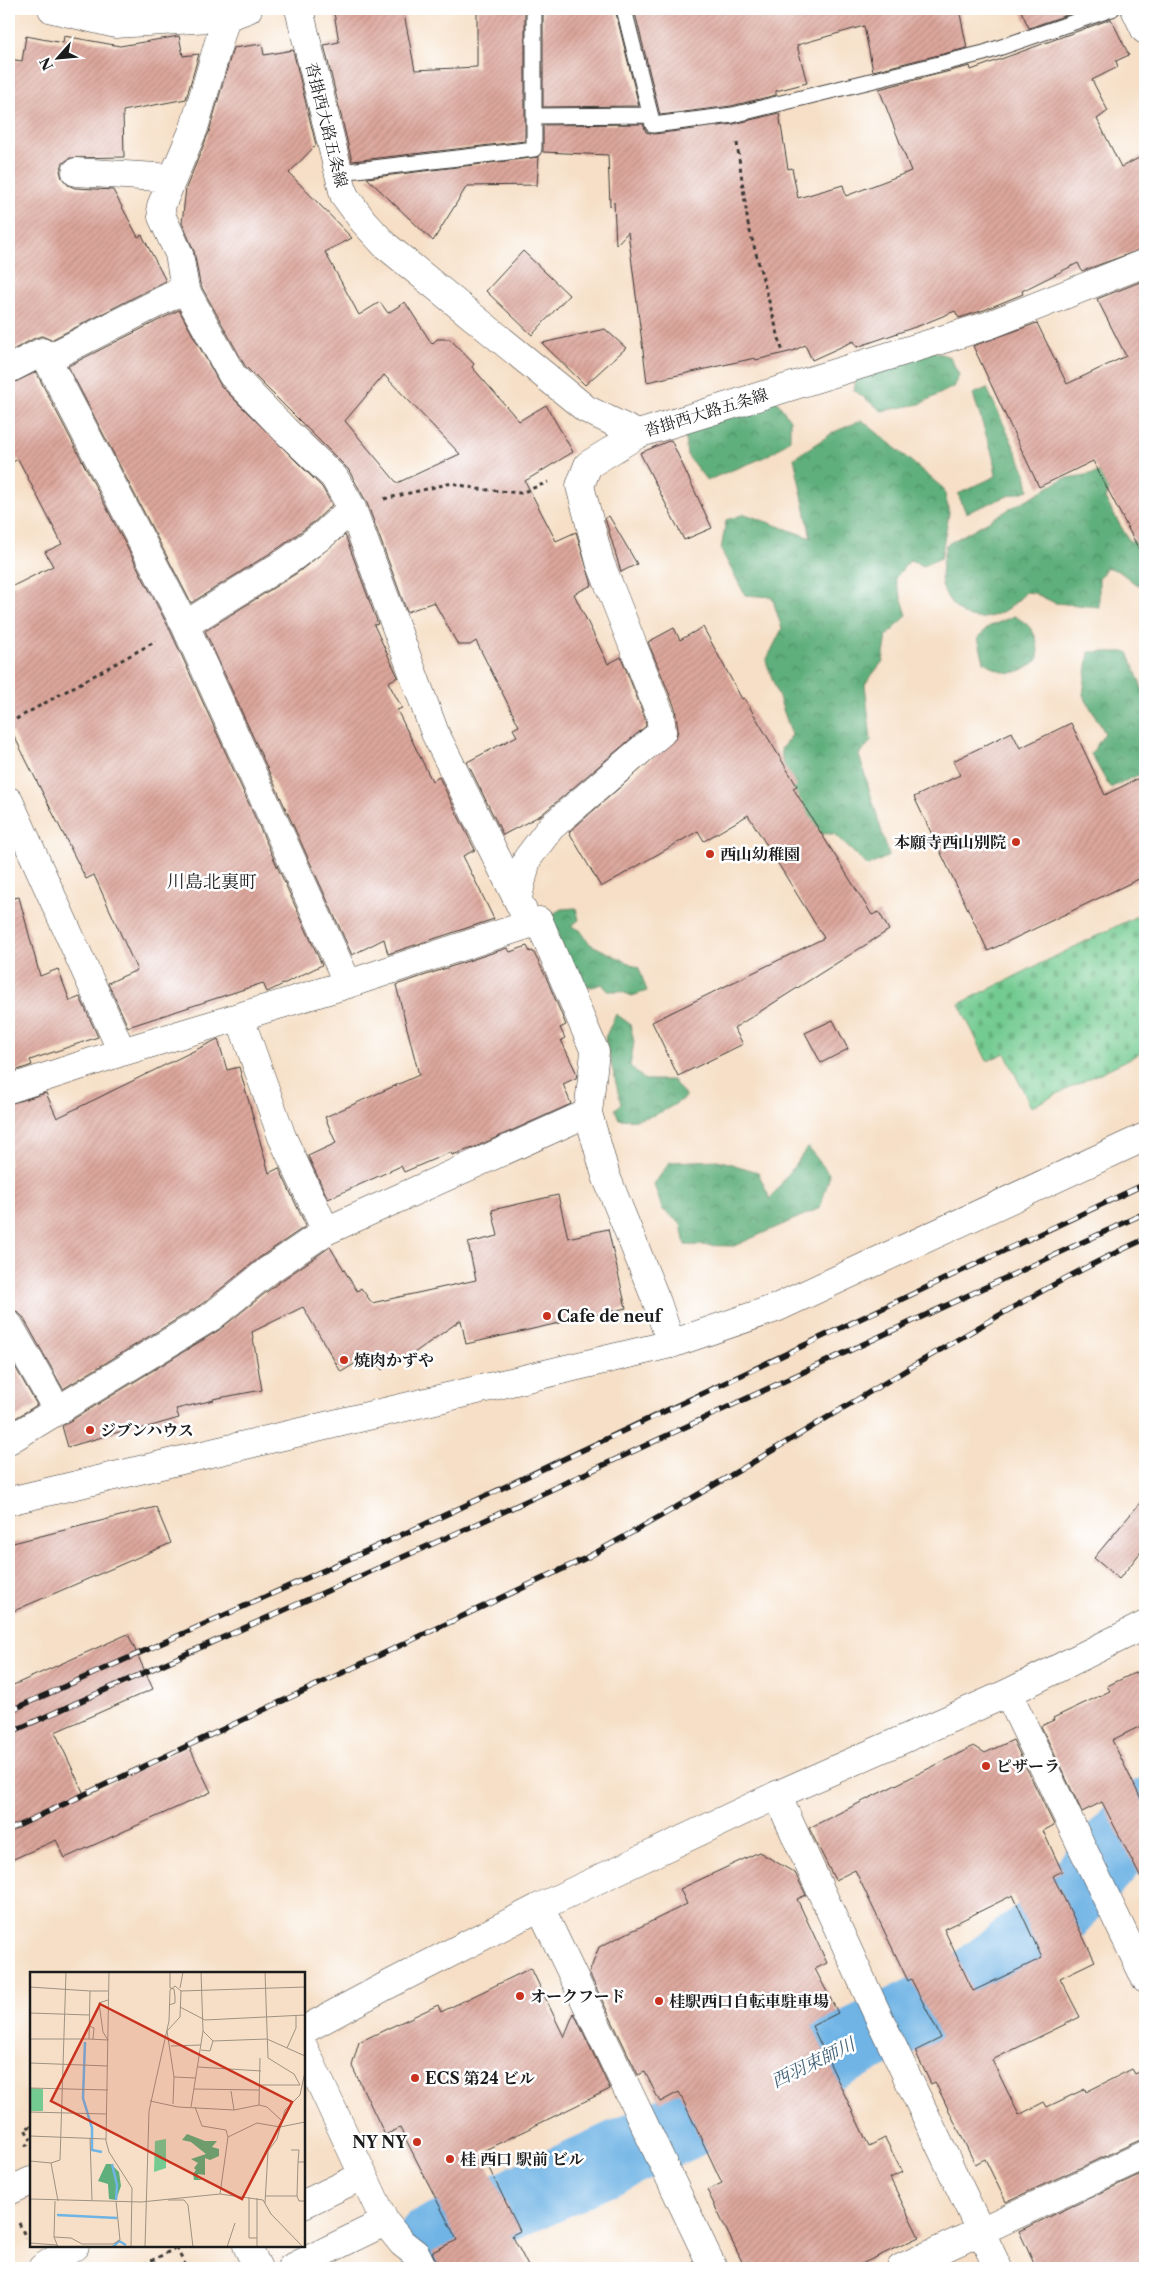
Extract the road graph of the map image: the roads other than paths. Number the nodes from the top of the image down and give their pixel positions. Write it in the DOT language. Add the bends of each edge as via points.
graph roads {
  1 [pos="52,9"];
  2 [pos="299,9"];
  3 [pos="534,9"];
  4 [pos="624,9"];
  5 [pos="1112,9"];
  6 [pos="1135,9"];
  7 [pos="237,13"];
  8 [pos="1145,30"];
  9 [pos="650,115"];
  10 [pos="535,116"];
  11 [pos="76,172"];
  12 [pos="340,172"];
  13 [pos="172,178"];
  14 [pos="1145,263"];
  15 [pos="185,289"];
  16 [pos="47,359"];
  17 [pos="9,369"];
  18 [pos="638,434"];
  19 [pos="352,508"];
  20 [pos="185,625"];
  21 [pos="9,801"];
  22 [pos="518,897"];
  23 [pos="529,923"];
  24 [pos="348,984"];
  25 [pos="240,1018"];
  26 [pos="122,1052"];
  27 [pos="9,1089"];
  28 [pos="588,1113"];
  29 [pos="1145,1138"];
  30 [pos="326,1231"];
  31 [pos="9,1326"];
  32 [pos="671,1344"];
  33 [pos="58,1410"];
  34 [pos="9,1440"];
  35 [pos="9,1501"];
  36 [pos="1145,1625"];
  37 [pos="1008,1693"];
  38 [pos="777,1795"];
  39 [pos="540,1908"];
  40 [pos="1145,1978"];
  41 [pos="305,2029"];
  42 [pos="305,2050"];
  43 [pos="1145,2155"];
  44 [pos="362,2176"];
  45 [pos="30,2181"];
  46 [pos="9,2191"];
  47 [pos="305,2204"];
  48 [pos="384,2222"];
  49 [pos="981,2232"];
  50 [pos="74,2247"];
  51 [pos="248,2247"];
  52 [pos="42,2268"];
  53 [pos="258,2268"];
  54 [pos="291,2268"];
  55 [pos="423,2268"];
  56 [pos="713,2268"];
  57 [pos="901,2268"];
  58 [pos="998,2268"];
  1 -- 7 [label="street" via="115,24"];
  2 -- 12 [label="street, 沓掛西大路五条線"];
  3 -- 10 [label="lane"];
  4 -- 9 [label="lane"];
  5 -- 9 [label="lane" via="984,53 733,115 653,125"];
  6 -- 8 [label="street"];
  7 -- 13 [label="street"];
  9 -- 10 [label="lane"];
  10 -- 12 [label="lane" via="534,149"];
  11 -- 13 [label="street"];
  12 -- 18 [label="street, 沓掛西大路五条線" via="344,195 385,245 586,409"];
  13 -- 15 [label="street" via="161,206 162,217 179,254"];
  14 -- 18 [label="street, 沓掛西大路五条線" via="989,325"];
  15 -- 16 [label="street"];
  15 -- 19 [label="street" via="232,375 334,477"];
  16 -- 17 [label="street" via="42,352"];
  16 -- 20 [label="street"];
  18 -- 22 [label="street" via="588,465 580,486 600,562 660,714 662,732 551,827 527,859"];
  19 -- 20 [label="street" via="289,560"];
  19 -- 22 [label="street" via="435,733"];
  20 -- 24 [label="street"];
  21 -- 26 [label="street"];
  22 -- 23 [label="street"];
  23 -- 24 [label="street"];
  23 -- 28 [label="street" via="539,921 595,1052"];
  24 -- 25 [label="street"];
  25 -- 26 [label="street"];
  25 -- 30 [label="street" via="282,1137"];
  26 -- 27 [label="street"];
  28 -- 30 [label="street"];
  28 -- 32 [label="street" via="606,1176"];
  29 -- 32 [label="street" via="776,1308"];
  30 -- 33 [label="street" via="269,1270 211,1317"];
  31 -- 33 [label="street"];
  32 -- 35 [label="street"];
  33 -- 34 [label="street"];
  36 -- 37 [label="street"];
  37 -- 38 [label="street"];
  37 -- 40 [label="street"];
  38 -- 39 [label="street"];
  38 -- 49 [label="street"];
  39 -- 41 [label="street"];
  39 -- 56 [label="street"];
  42 -- 44 [label="street"];
  43 -- 49 [label="street"];
  44 -- 47 [label="street"];
  44 -- 48 [label="street"];
  45 -- 46 [label="street"];
  48 -- 54 [label="street"];
  48 -- 55 [label="street" via="416,2254"];
  49 -- 57 [label="street"];
  49 -- 58 [label="street"];
  50 -- 52 [label="street"];
  51 -- 53 [label="street"];
}
